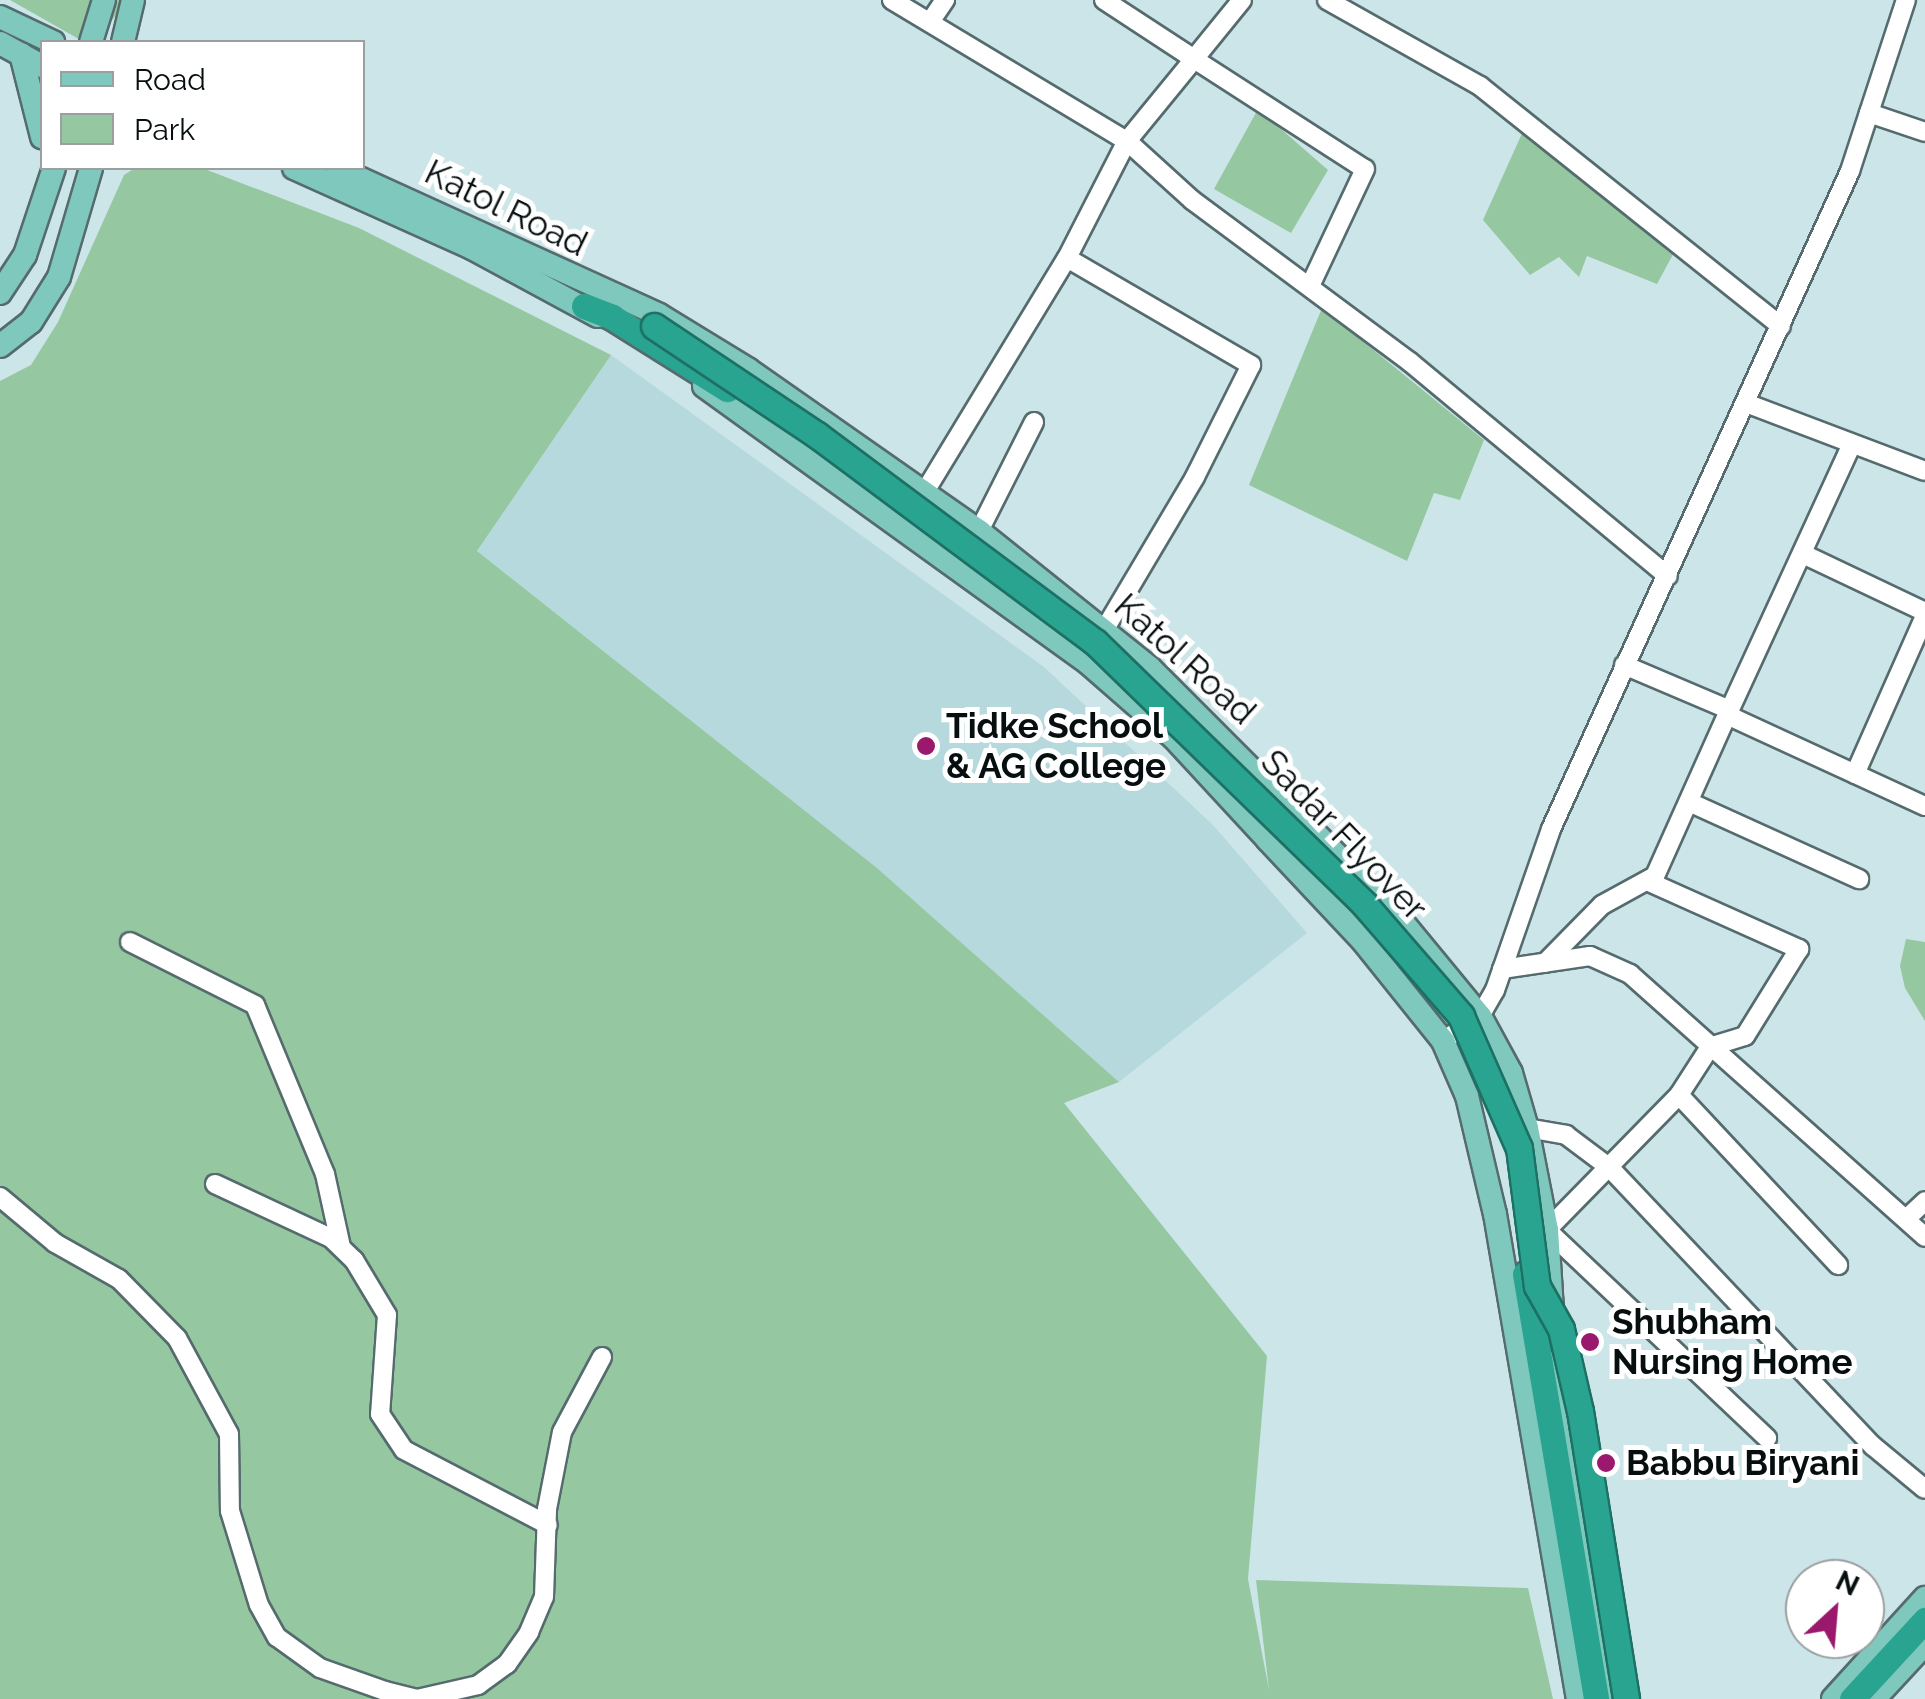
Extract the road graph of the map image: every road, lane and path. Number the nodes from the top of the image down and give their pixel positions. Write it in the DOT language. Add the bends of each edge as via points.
graph roads {
  1 [pos="104,0"];
  2 [pos="132,0"];
  3 [pos="892,0"];
  4 [pos="945,0"];
  5 [pos="1104,0"];
  6 [pos="1242,0"];
  7 [pos="1327,0"];
  8 [pos="1906,0"];
  9 [pos="0,16"];
  10 [pos="930,22"];
  11 [pos="49,40"];
  12 [pos="92,40"];
  13 [pos="123,40"];
  14 [pos="0,43"];
  15 [pos="22,54"];
  16 [pos="1194,59"];
  17 [pos="40,65"];
  18 [pos="1869,113"];
  19 [pos="40,130"];
  20 [pos="1925,132"];
  21 [pos="1126,141"];
  22 [pos="90,170"];
  23 [pos="299,170"];
  24 [pos="340,170"];
  25 [pos="51,171"];
  26 [pos="1067,258"];
  27 [pos="1310,284"];
  28 [pos="0,294"];
  29 [pos="590,299"];
  30 [pos="1781,326"];
  31 [pos="650,332"];
  32 [pos="0,346"];
  33 [pos="1746,403"];
  34 [pos="1034,422"];
  35 [pos="1851,446"];
  36 [pos="1925,471"];
  37 [pos="924,493"];
  38 [pos="979,531"];
  39 [pos="1804,554"];
  40 [pos="1668,576"];
  41 [pos="1925,614"];
  42 [pos="1104,630"];
  43 [pos="1624,665"];
  44 [pos="1729,712"];
  45 [pos="1855,774"];
  46 [pos="1689,802"];
  47 [pos="1925,806"];
  48 [pos="1859,879"];
  49 [pos="1647,881"];
  50 [pos="130,942"];
  51 [pos="1545,963"];
  52 [pos="1502,969"];
  53 [pos="1480,1016"];
  54 [pos="1443,1042"];
  55 [pos="1710,1047"];
  56 [pos="1679,1095"];
  57 [pos="1526,1128"];
  58 [pos="1610,1168"];
  59 [pos="215,1184"];
  60 [pos="0,1196"];
  61 [pos="1925,1201"];
  62 [pos="1906,1218"];
  63 [pos="1547,1230"];
  64 [pos="1925,1236"];
  65 [pos="341,1248"];
  66 [pos="1838,1265"];
  67 [pos="602,1356"];
  68 [pos="1767,1438"];
  69 [pos="1925,1490"];
  70 [pos="548,1525"];
  71 [pos="1925,1598"];
  72 [pos="1925,1620"];
  73 [pos="1925,1631"];
  74 [pos="1925,1644"];
  75 [pos="1578,1699"];
  76 [pos="1596,1699"];
  77 [pos="1612,1699"];
  78 [pos="1626,1699"];
  79 [pos="1833,1699"];
  80 [pos="1852,1699"];
  81 [pos="1862,1699"];
  82 [pos="1874,1699"];
  1 -- 12 [label="main road"];
  2 -- 13 [label="main road"];
  3 -- 10 [label="street"];
  4 -- 10 [label="street"];
  5 -- 16 [label="street"];
  6 -- 16 [label="street"];
  7 -- 30 [label="street" via="1480,86"];
  8 -- 18 [label="street"];
  9 -- 11 [label="main road"];
  10 -- 21 [label="street"];
  14 -- 15 [label="main road"];
  15 -- 17 [label="main road"];
  15 -- 19 [label="main road"];
  16 -- 21 [label="street"];
  16 -- 27 [label="street" via="1364,169"];
  18 -- 20 [label="street"];
  18 -- 30 [label="street"];
  21 -- 26 [label="street"];
  21 -- 27 [label="street" via="1192,200"];
  22 -- 32 [label="main road" via="60,277 31,322"];
  23 -- 29 [label="main road, Katol Road"];
  24 -- 29 [label="main road, Katol Road"];
  25 -- 28 [label="main road" via="25,255"];
  26 -- 37 [label="street"];
  26 -- 42 [label="street" via="1250,365 1195,477"];
  27 -- 40 [label="street"];
  29 -- 31 [label="highway, Sadar Flyover"];
  29 -- 37 [label="main road, Katol Road" via="659,315"];
  29 -- 54 [label="main road, Katol Road" via="1088,662 1174,738 1363,941"];
  30 -- 33 [label="street"];
  31 -- 76 [label="highway, Sadar Flyover, bridge" via="1089,648 1210,759 1446,1018 1480,1076 1515,1190"];
  31 -- 78 [label="highway, Sadar Flyover, bridge" via="817,434 1094,642 1366,905 1461,1016 1519,1148 1537,1286 1561,1328 1580,1410"];
  33 -- 35 [label="street"];
  33 -- 40 [label="street"];
  34 -- 38 [label="street"];
  35 -- 36 [label="street"];
  35 -- 39 [label="street"];
  37 -- 38 [label="main road, Katol Road"];
  38 -- 42 [label="main road, Katol Road"];
  39 -- 41 [label="street"];
  39 -- 44 [label="street"];
  40 -- 43 [label="street"];
  41 -- 45 [label="street"];
  42 -- 53 [label="main road, Katol Road" via="1395,913"];
  43 -- 44 [label="street"];
  43 -- 52 [label="street" via="1551,829"];
  44 -- 45 [label="street"];
  44 -- 46 [label="street"];
  45 -- 47 [label="street"];
  46 -- 48 [label="street"];
  46 -- 49 [label="street"];
  49 -- 51 [label="street" via="1602,905"];
  49 -- 55 [label="street" via="1799,948 1745,1036"];
  50 -- 65 [label="street" via="255,1005 325,1174"];
  51 -- 52 [label="street"];
  51 -- 55 [label="street" via="1590,956 1630,974"];
  52 -- 53 [label="street"];
  53 -- 54 [label="street"];
  53 -- 57 [label="main road, Katol Road" via="1511,1073"];
  54 -- 75 [label="main road, Katol Road" via="1468,1096 1495,1214"];
  55 -- 56 [label="street"];
  55 -- 62 [label="street"];
  56 -- 58 [label="street"];
  56 -- 66 [label="street"];
  57 -- 58 [label="street" via="1566,1135"];
  57 -- 63 [label="main road, Katol Road"];
  58 -- 63 [label="street"];
  58 -- 69 [label="street" via="1873,1446"];
  59 -- 65 [label="street"];
  60 -- 70 [label="street" via="55,1243 144,1300 197,1366 229,1434 230,1510 259,1605 277,1637 320,1668 417,1699 478,1685 507,1664 544,1597"];
  61 -- 62 [label="street"];
  62 -- 64 [label="street"];
  63 -- 68 [label="street"];
  63 -- 77 [label="main road, Katol Road" via="1557,1355"];
  65 -- 70 [label="street" via="387,1315 380,1414 389,1433 428,1464"];
  67 -- 70 [label="street" via="562,1432"];
  71 -- 79 [label="main road"];
  72 -- 80 [label="highway"];
  73 -- 81 [label="highway"];
  74 -- 82 [label="main road"];
}
